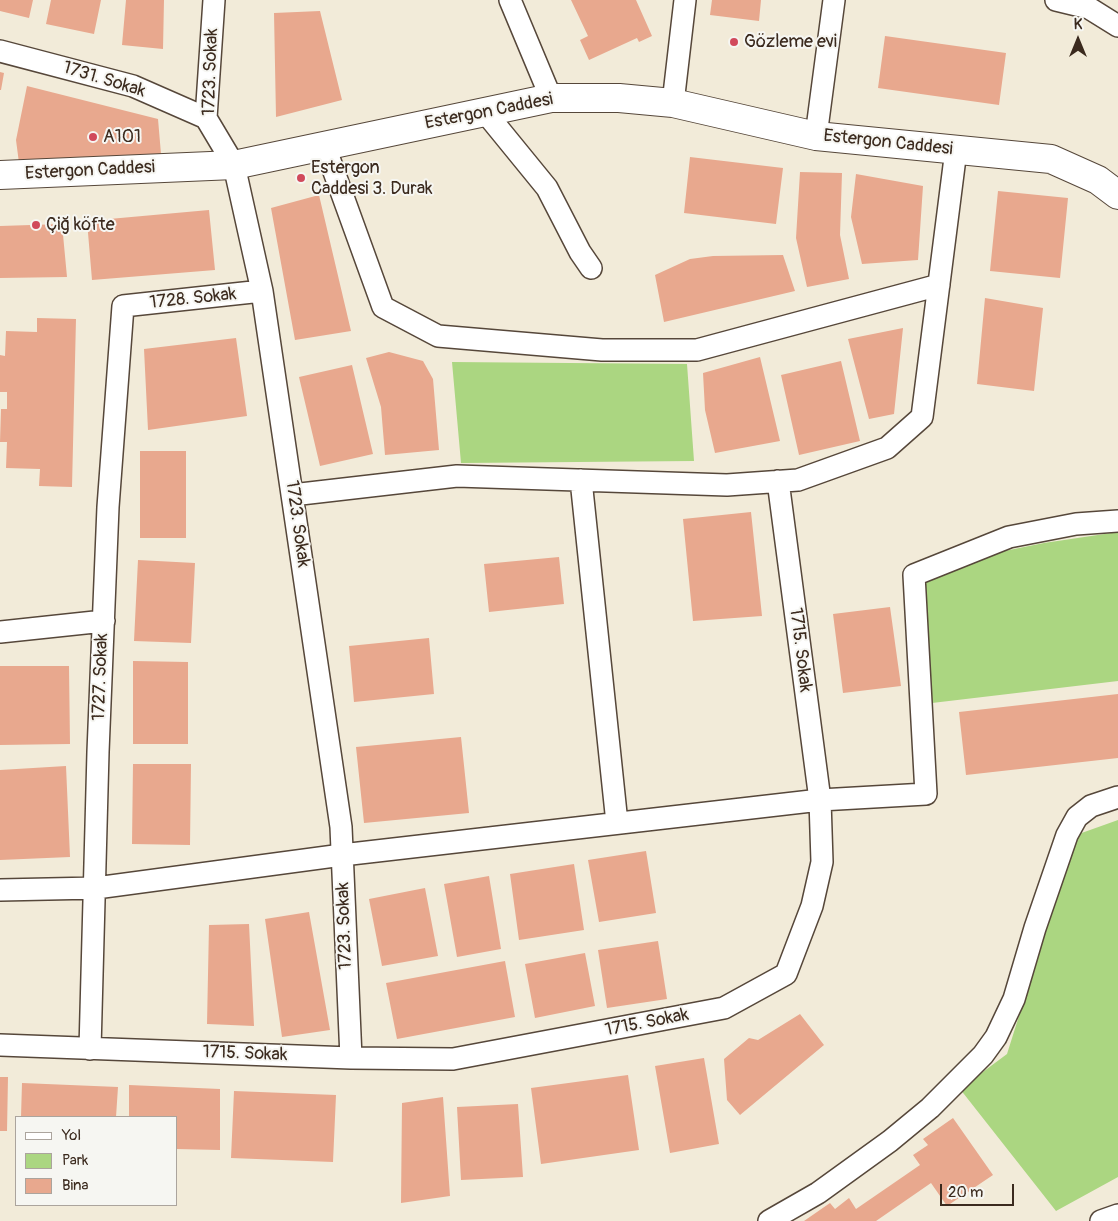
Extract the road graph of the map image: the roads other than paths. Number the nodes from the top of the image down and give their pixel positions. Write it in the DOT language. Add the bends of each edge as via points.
graph roads {
  1 [pos="214,0"];
  2 [pos="510,0"];
  3 [pos="685,0"];
  4 [pos="834,0"];
  5 [pos="1056,0"];
  6 [pos="1118,26"];
  7 [pos="0,51"];
  8 [pos="551,98"];
  9 [pos="673,103"];
  10 [pos="485,112"];
  11 [pos="206,118"];
  12 [pos="816,136"];
  13 [pos="325,147"];
  14 [pos="956,150"];
  15 [pos="234,164"];
  16 [pos="0,175"];
  17 [pos="1118,195"];
  18 [pos="591,268"];
  19 [pos="939,285"];
  20 [pos="262,291"];
  21 [pos="123,306"];
  22 [pos="581,480"];
  23 [pos="778,481"];
  24 [pos="292,495"];
  25 [pos="1118,521"];
  26 [pos="104,621"];
  27 [pos="0,632"];
  28 [pos="1118,797"];
  29 [pos="820,800"];
  30 [pos="616,824"];
  31 [pos="342,856"];
  32 [pos="96,888"];
  33 [pos="0,890"];
  34 [pos="0,1045"];
  35 [pos="90,1049"];
  36 [pos="351,1058"];
  37 [pos="1118,1215"];
  38 [pos="769,1221"];
  39 [pos="1101,1221"];
  1 -- 11 [label="street, 1723. Sokak"];
  2 -- 8 [label="street"];
  3 -- 9 [label="street"];
  4 -- 12 [label="street"];
  5 -- 6 [label="street" via="1089,8"];
  7 -- 11 [label="street, 1731. Sokak" via="133,86"];
  8 -- 9 [label="street, Estergon Caddesi" via="619,98"];
  8 -- 10 [label="street, Estergon Caddesi"];
  9 -- 12 [label="street, Estergon Caddesi"];
  10 -- 13 [label="street, Estergon Caddesi"];
  10 -- 18 [label="street" via="548,188"];
  11 -- 15 [label="street, 1723. Sokak"];
  12 -- 14 [label="street, Estergon Caddesi"];
  13 -- 15 [label="street, Estergon Caddesi"];
  13 -- 19 [label="street" via="383,307 438,336 602,350 697,350"];
  14 -- 17 [label="street, Estergon Caddesi" via="1051,159 1098,180"];
  14 -- 19 [label="street"];
  15 -- 16 [label="street, Estergon Caddesi"];
  15 -- 20 [label="street, 1723. Sokak"];
  19 -- 23 [label="street" via="922,417 887,448 798,480"];
  20 -- 21 [label="street, 1728. Sokak"];
  20 -- 24 [label="street, 1723. Sokak"];
  21 -- 26 [label="street, 1727. Sokak" via="108,507"];
  22 -- 23 [label="street" via="727,485"];
  22 -- 24 [label="street" via="457,476"];
  22 -- 30 [label="street"];
  23 -- 29 [label="street, 1715. Sokak"];
  24 -- 31 [label="street, 1723. Sokak" via="341,827"];
  25 -- 29 [label="street" via="1076,524 1008,538 914,575 926,794"];
  26 -- 27 [label="street"];
  26 -- 32 [label="street, 1727. Sokak"];
  28 -- 38 [label="street" via="1090,806 1077,817 1067,835 1014,1000 983,1055 930,1108 890,1141 818,1193"];
  29 -- 30 [label="street"];
  29 -- 36 [label="street, 1715. Sokak" via="822,862 812,906 786,974 777,979 724,1008 584,1035 453,1059"];
  30 -- 31 [label="street"];
  31 -- 32 [label="street"];
  31 -- 36 [label="street, 1723. Sokak"];
  32 -- 33 [label="street"];
  32 -- 35 [label="street, 1727. Sokak"];
  34 -- 35 [label="street, 1715. Sokak"];
  35 -- 36 [label="street, 1715. Sokak"];
  37 -- 39 [label="street"];
}
